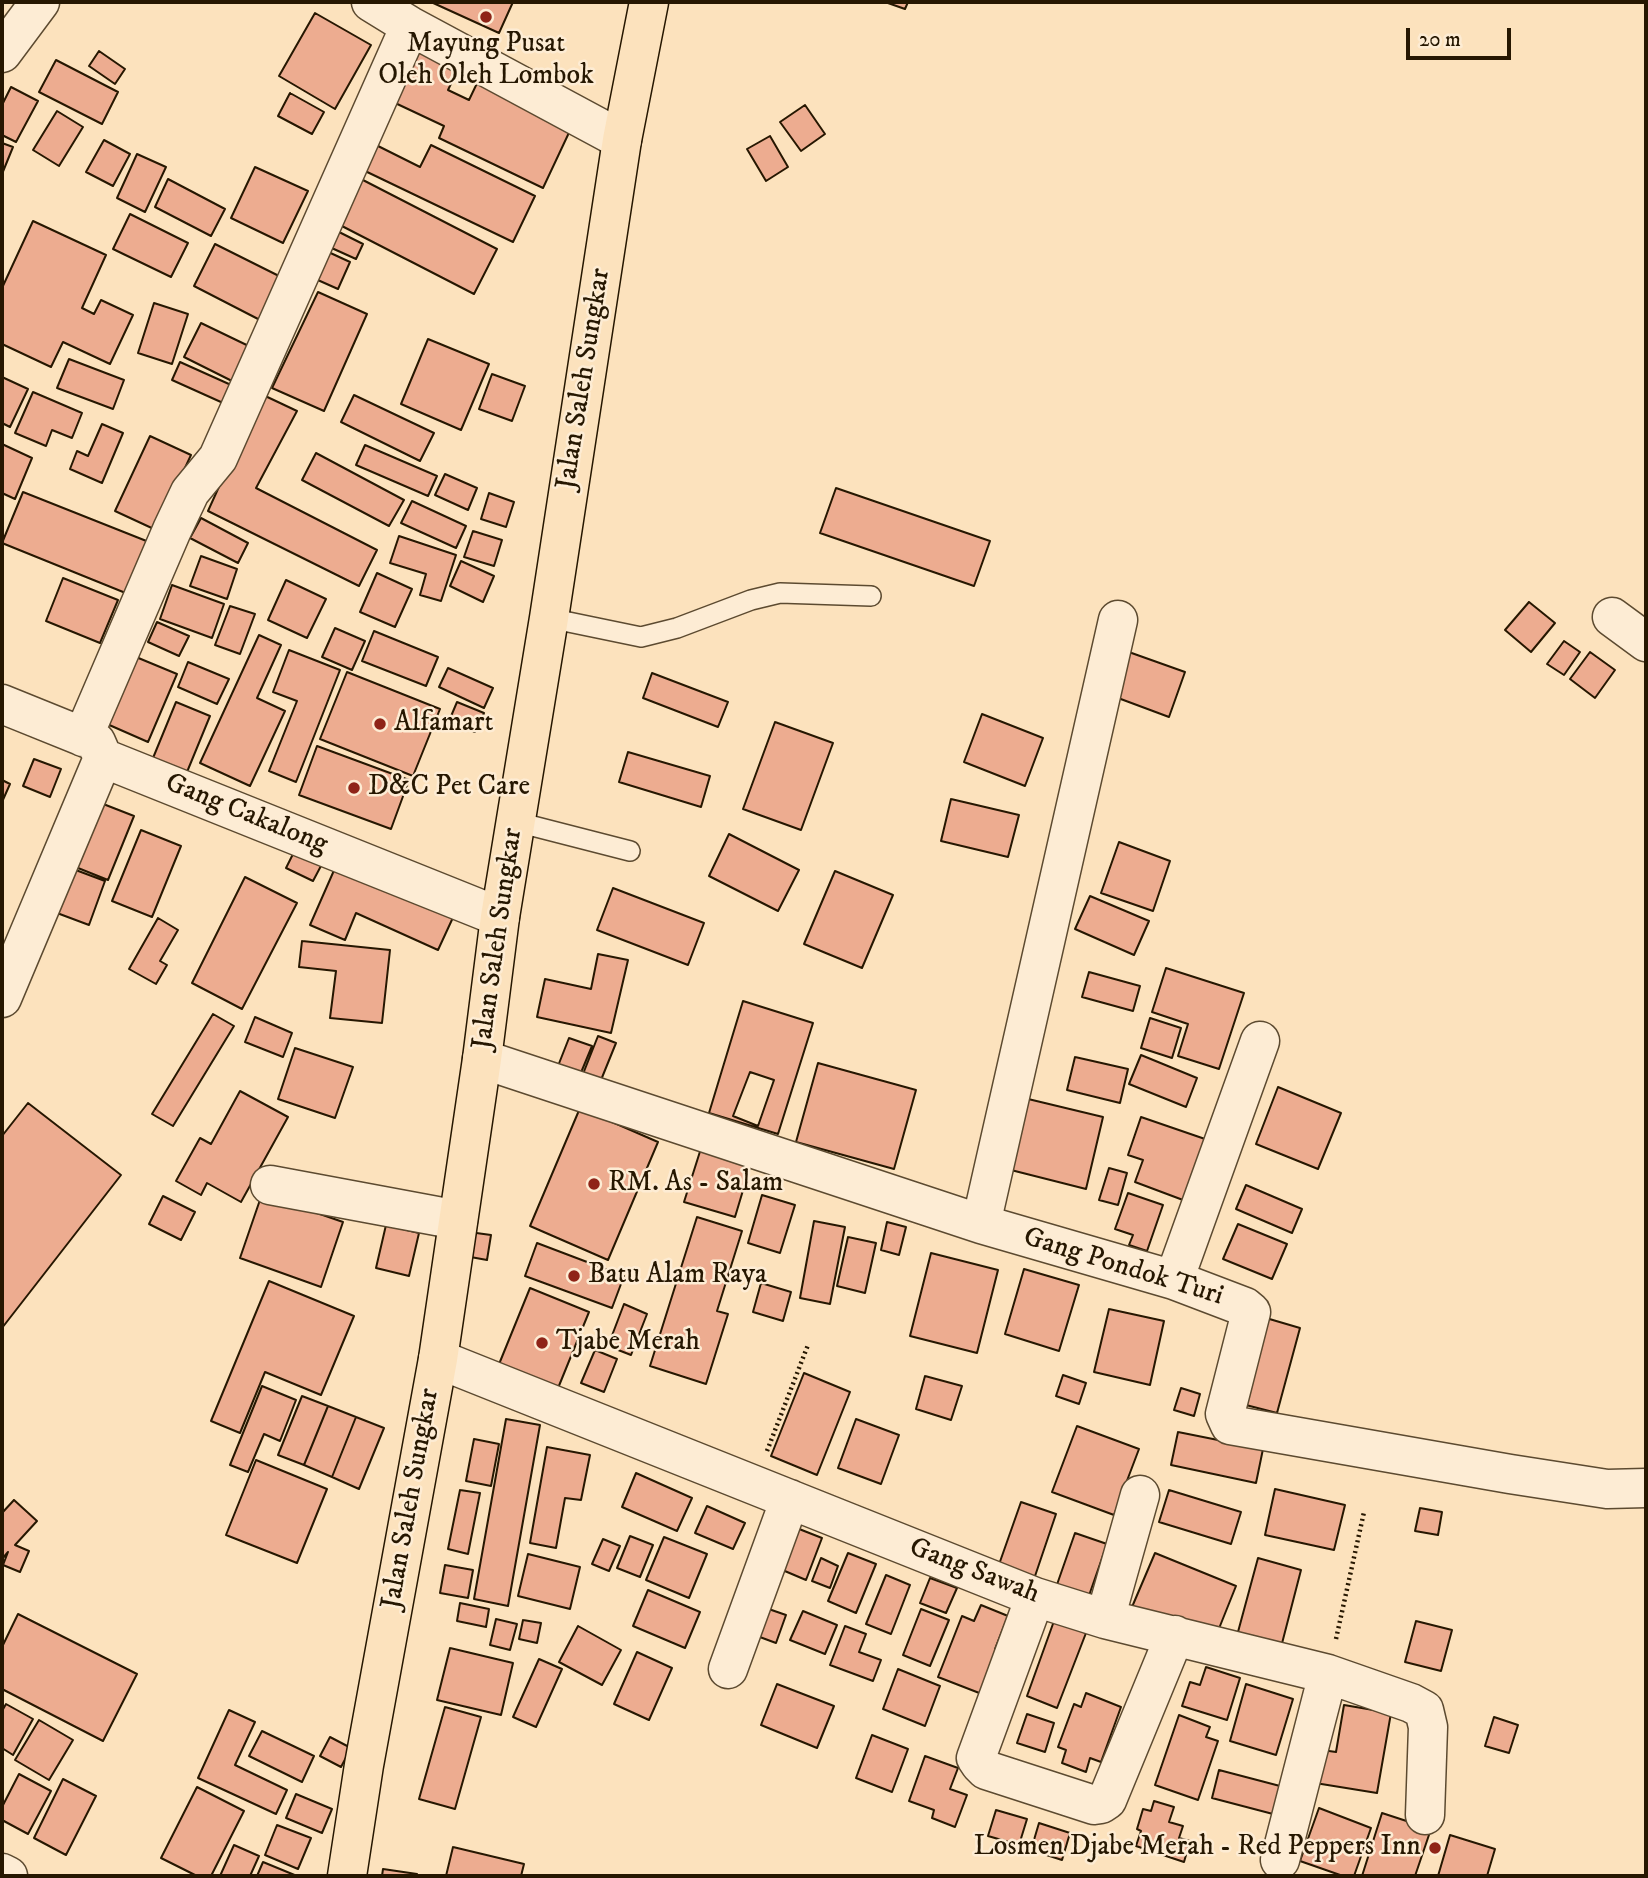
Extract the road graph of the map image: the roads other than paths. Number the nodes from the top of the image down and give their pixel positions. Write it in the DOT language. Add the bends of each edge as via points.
graph roads {
  1 [pos="40,2"];
  2 [pos="371,2"];
  3 [pos="649,2"];
  4 [pos="410,26"];
  5 [pos="2,53"];
  6 [pos="622,140"];
  7 [pos="871,596"];
  8 [pos="1612,617"];
  9 [pos="549,618"];
  10 [pos="1118,620"];
  11 [pos="1646,642"];
  12 [pos="2,704"];
  13 [pos="93,747"];
  14 [pos="516,822"];
  15 [pos="630,851"];
  16 [pos="500,917"];
  17 [pos="2,998"];
  18 [pos="1260,1041"];
  19 [pos="482,1059"];
  20 [pos="270,1185"];
  21 [pos="458,1220"];
  22 [pos="981,1224"];
  23 [pos="1174,1280"];
  24 [pos="438,1359"];
  25 [pos="1646,1488"];
  26 [pos="1140,1495"];
  27 [pos="790,1499"];
  28 [pos="1035,1597"];
  29 [pos="1105,1619"];
  30 [pos="1175,1635"];
  31 [pos="728,1669"];
  32 [pos="1328,1674"];
  33 [pos="1425,1815"];
  34 [pos="1280,1860"];
  35 [pos="2,1873"];
  36 [pos="8,1876"];
  37 [pos="347,1876"];
  1 -- 5 [label="street"];
  2 -- 4 [label="street"];
  3 -- 6 [label="highway, Jalan Saleh Sungkar"];
  4 -- 6 [label="street"];
  4 -- 13 [label="street" via="218,458 190,492 172,530"];
  6 -- 9 [label="highway, Jalan Saleh Sungkar"];
  7 -- 9 [label="lane" via="780,593 641,637"];
  8 -- 11 [label="street"];
  9 -- 14 [label="highway, Jalan Saleh Sungkar"];
  10 -- 22 [label="street"];
  12 -- 13 [label="street, Gang Cakalong"];
  13 -- 16 [label="street, Gang Cakalong"];
  13 -- 17 [label="street"];
  14 -- 15 [label="lane"];
  14 -- 16 [label="highway, Jalan Saleh Sungkar"];
  16 -- 19 [label="highway, Jalan Saleh Sungkar"];
  18 -- 23 [label="street"];
  19 -- 21 [label="highway, Jalan Saleh Sungkar"];
  19 -- 22 [label="street, Gang Pondok Turi"];
  20 -- 21 [label="street"];
  21 -- 24 [label="highway, Jalan Saleh Sungkar"];
  22 -- 23 [label="street, Gang Pondok Turi"];
  23 -- 25 [label="street, Gang Pondok Turi" via="1251,1312 1225,1414 1230,1425 1607,1489"];
  24 -- 27 [label="street, Gang Sawah"];
  24 -- 37 [label="highway, Jalan Saleh Sungkar"];
  26 -- 29 [label="street"];
  27 -- 28 [label="street, Gang Sawah"];
  27 -- 31 [label="street"];
  28 -- 29 [label="street, Gang Sawah"];
  28 -- 30 [label="street" via="976,1758 986,1770 1094,1805 1107,1800"];
  29 -- 30 [label="street, Gang Sawah"];
  30 -- 32 [label="street, Gang Sawah"];
  32 -- 33 [label="street, Gang Sawah" via="1424,1710 1428,1727"];
  32 -- 34 [label="street"];
  35 -- 36 [label="street"];
}
